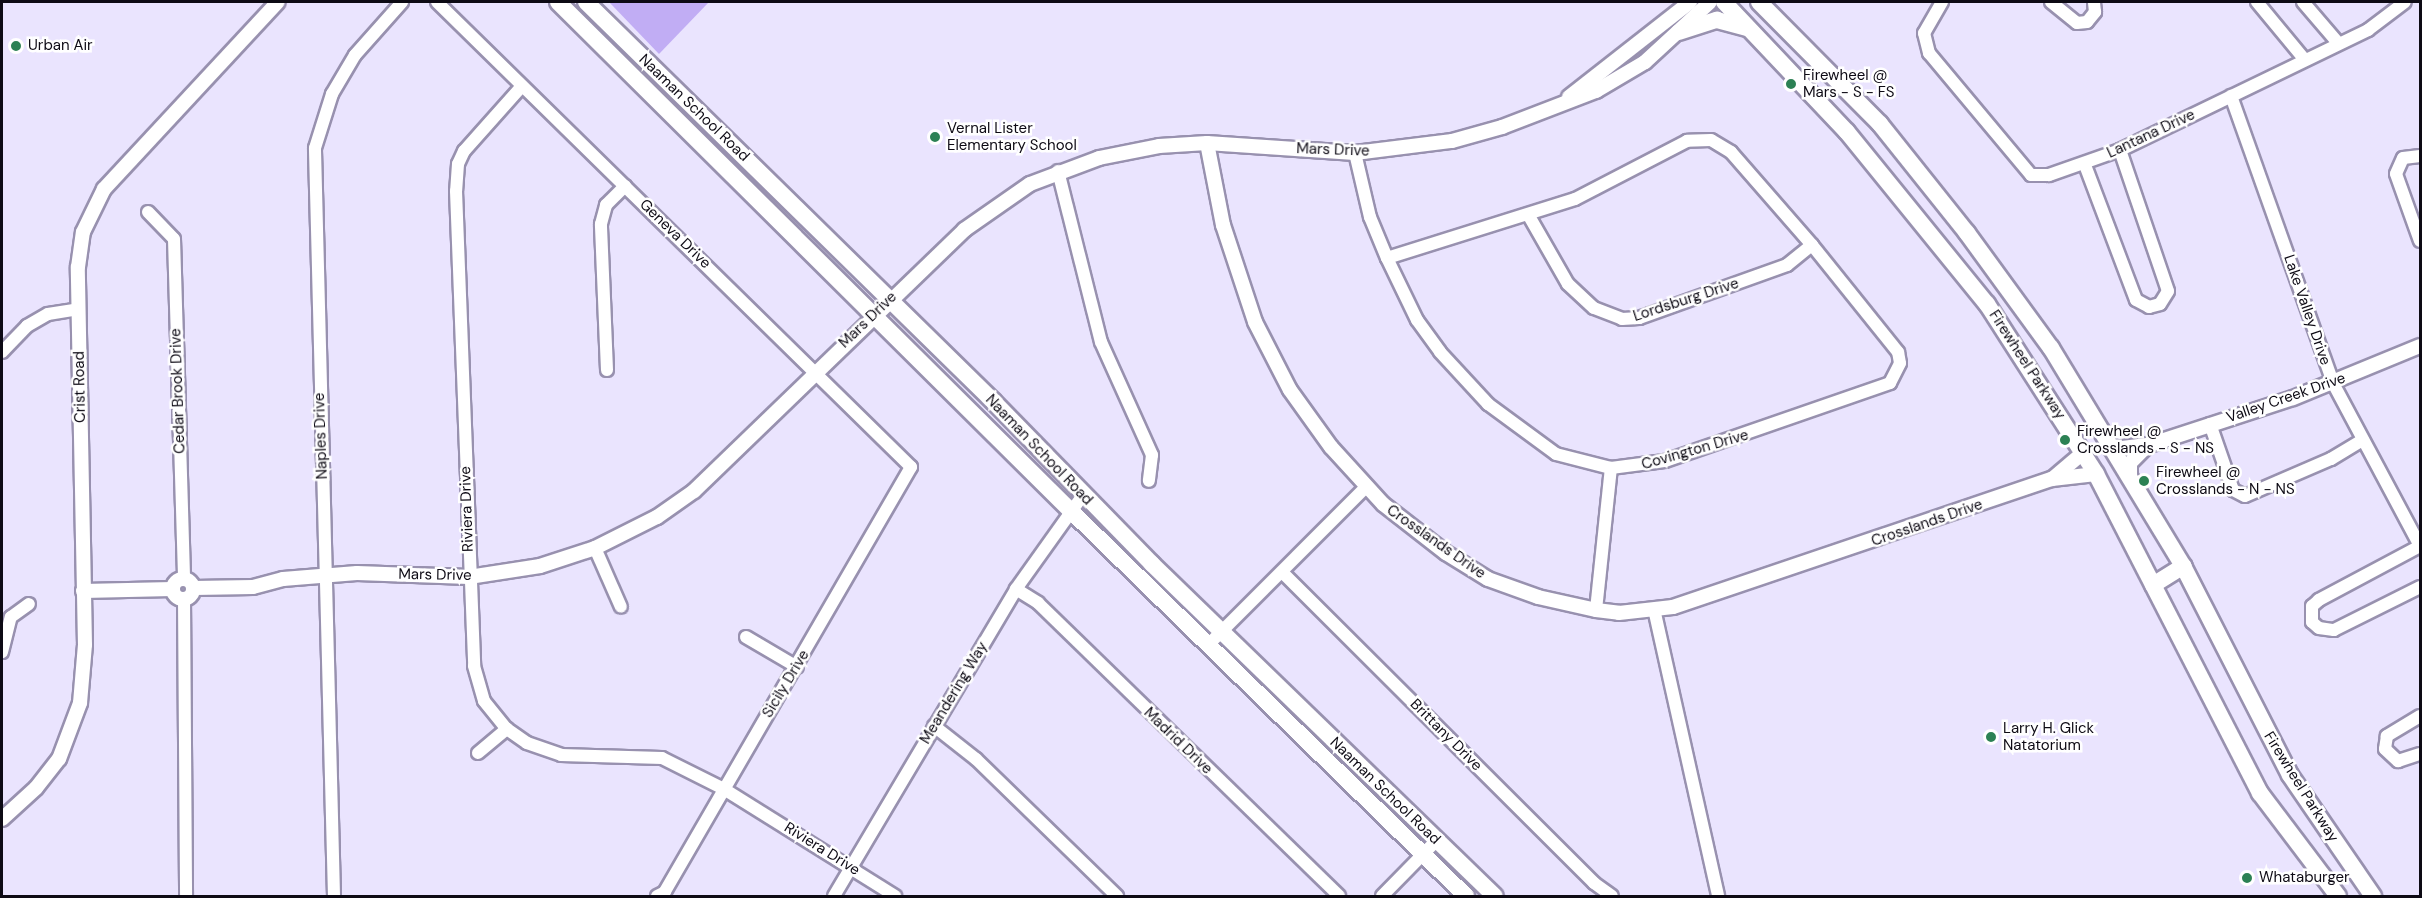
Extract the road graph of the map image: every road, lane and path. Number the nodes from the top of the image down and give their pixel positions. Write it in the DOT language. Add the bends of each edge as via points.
graph roads {
  1 [pos="278,2"];
  2 [pos="402,2"];
  3 [pos="437,2"];
  4 [pos="558,2"];
  5 [pos="586,2"];
  6 [pos="1690,2"];
  7 [pos="1710,2"];
  8 [pos="1724,2"];
  9 [pos="1759,2"];
  10 [pos="2051,2"];
  11 [pos="2094,2"];
  12 [pos="2257,2"];
  13 [pos="2303,2"];
  14 [pos="2404,2"];
  15 [pos="1938,3"];
  16 [pos="1751,30"];
  17 [pos="1679,32"];
  18 [pos="2339,44"];
  19 [pos="2305,60"];
  20 [pos="522,86"];
  21 [pos="2230,96"];
  22 [pos="1568,99"];
  23 [pos="1207,143"];
  24 [pos="2120,150"];
  25 [pos="1355,153"];
  26 [pos="2421,156"];
  27 [pos="2085,165"];
  28 [pos="1058,171"];
  29 [pos="625,186"];
  30 [pos="148,212"];
  31 [pos="1529,216"];
  32 [pos="2421,241"];
  33 [pos="1812,245"];
  34 [pos="1387,258"];
  35 [pos="890,299"];
  36 [pos="79,309"];
  37 [pos="873,314"];
  38 [pos="2421,346"];
  39 [pos="2,352"];
  40 [pos="607,370"];
  41 [pos="816,372"];
  42 [pos="2333,383"];
  43 [pos="2210,424"];
  44 [pos="2363,440"];
  45 [pos="2149,445"];
  46 [pos="2114,449"];
  47 [pos="2084,452"];
  48 [pos="911,467"];
  49 [pos="1611,468"];
  50 [pos="2096,474"];
  51 [pos="2130,474"];
  52 [pos="2052,479"];
  53 [pos="1149,481"];
  54 [pos="1367,486"];
  55 [pos="1083,495"];
  56 [pos="1070,510"];
  57 [pos="2420,546"];
  58 [pos="595,549"];
  59 [pos="2183,566"];
  60 [pos="1282,572"];
  61 [pos="325,575"];
  62 [pos="470,578"];
  63 [pos="189,583"];
  64 [pos="2153,585"];
  65 [pos="2421,587"];
  66 [pos="173,589"];
  67 [pos="1016,589"];
  68 [pos="83,591"];
  69 [pos="184,599"];
  70 [pos="29,604"];
  71 [pos="621,607"];
  72 [pos="1654,609"];
  73 [pos="1596,610"];
  74 [pos="1223,630"];
  75 [pos="746,638"];
  76 [pos="1209,644"];
  77 [pos="2,652"];
  78 [pos="797,667"];
  79 [pos="2421,716"];
  80 [pos="934,726"];
  81 [pos="507,729"];
  82 [pos="478,753"];
  83 [pos="2421,754"];
  84 [pos="724,789"];
  85 [pos="2,819"];
  86 [pos="1436,841"];
  87 [pos="1423,854"];
  88 [pos="852,866"];
  89 [pos="2350,867"];
  90 [pos="2333,891"];
  91 [pos="186,897"];
  92 [pos="334,897"];
  93 [pos="657,897"];
  94 [pos="834,897"];
  95 [pos="896,897"];
  96 [pos="1117,897"];
  97 [pos="1339,897"];
  98 [pos="1382,897"];
  99 [pos="1466,897"];
  100 [pos="1494,897"];
  101 [pos="1612,897"];
  102 [pos="1718,897"];
  103 [pos="2373,897"];
  1 -- 36 [label="street, Crist Road" via="104,189 83,232 78,267"];
  2 -- 61 [label="street, Naples Drive" via="355,55 332,94 315,148"];
  3 -- 20 [label="street, Geneva Drive"];
  4 -- 37 [label="main road, Naaman School Road"];
  5 -- 35 [label="main road, Naaman School Road"];
  6 -- 22 [label="street, Mars Drive"];
  7 -- 17 [label="street, Mars Drive"];
  8 -- 16 [label="main road, Firewheel Parkway"];
  9 -- 46 [label="main road, Firewheel Parkway" via="1880,124 1960,224 2051,348"];
  10 -- 11 [label="street" via="2077,23 2087,22 2095,12"];
  12 -- 19 [label="street"];
  13 -- 18 [label="street"];
  14 -- 18 [label="street, Lantana Drive" via="2368,30"];
  15 -- 27 [label="street, Lantana Drive" via="1924,33 1929,53 2031,175 2049,176"];
  16 -- 17 [label="main road" via="1717,20"];
  16 -- 47 [label="main road, Firewheel Parkway" via="1847,132 1945,249 1987,304"];
  17 -- 22 [label="street, Mars Drive" via="1645,62 1606,85"];
  18 -- 19 [label="street, Lantana Drive"];
  19 -- 21 [label="street, Lantana Drive"];
  20 -- 29 [label="street, Geneva Drive"];
  20 -- 62 [label="street, Riviera Drive" via="473,139 458,164 457,241"];
  21 -- 24 [label="street, Lantana Drive"];
  21 -- 42 [label="street, Lake Valley Drive"];
  22 -- 25 [label="street, Mars Drive" via="1502,127 1452,141"];
  23 -- 25 [label="street, Mars Drive"];
  23 -- 28 [label="street, Mars Drive" via="1120,153"];
  23 -- 54 [label="street, Crosslands Drive" via="1223,225 1255,322 1290,390 1331,447"];
  24 -- 27 [label="street, Lantana Drive"];
  24 -- 27 [label="street" via="2168,291 2160,304 2149,307 2136,300"];
  25 -- 34 [label="street, Covington Drive" via="1370,217"];
  26 -- 32 [label="street" via="2403,158 2396,174"];
  28 -- 35 [label="street, Mars Drive" via="980,216"];
  28 -- 53 [label="street" via="1101,342 1152,455"];
  29 -- 40 [label="street" via="606,205 602,224"];
  29 -- 41 [label="street, Geneva Drive"];
  30 -- 63 [label="street, Cedar Brook Drive" via="174,239"];
  31 -- 33 [label="street" via="1575,199 1687,141 1711,140 1731,152"];
  31 -- 33 [label="street, Lordsburg Drive" via="1568,284 1594,308 1622,319 1639,318 1787,266"];
  31 -- 34 [label="street"];
  33 -- 49 [label="street, Covington Drive" via="1898,352 1900,363 1890,383 1665,461"];
  34 -- 49 [label="street, Covington Drive" via="1417,320 1440,352 1488,404 1556,454"];
  35 -- 37 [label="street, Mars Drive"];
  35 -- 55 [label="main road, Naaman School Road"];
  36 -- 39 [label="street" via="48,314 27,326"];
  36 -- 68 [label="street, Crist Road"];
  37 -- 41 [label="street, Mars Drive"];
  37 -- 56 [label="main road, Naaman School Road"];
  38 -- 42 [label="street, Valley Creek Drive"];
  41 -- 48 [label="street, Geneva Drive"];
  41 -- 58 [label="street, Mars Drive" via="694,491 657,517"];
  42 -- 43 [label="street, Valley Creek Drive"];
  42 -- 44 [label="street, Lake Valley Drive"];
  43 -- 44 [label="street" via="2233,490 2245,496 2322,463"];
  43 -- 45 [label="street, Valley Creek Drive"];
  44 -- 57 [label="street, Lake Valley Drive"];
  45 -- 46 [label="street, Valley Creek Drive"];
  45 -- 51 [label="street, Valley Creek Drive" via="2130,463"];
  46 -- 51 [label="main road, Firewheel Parkway"];
  47 -- 50 [label="main road, Firewheel Parkway"];
  47 -- 52 [label="street, Crosslands Drive"];
  48 -- 78 [label="street, Sicily Drive"];
  49 -- 73 [label="street"];
  50 -- 52 [label="street, Crosslands Drive"];
  50 -- 64 [label="main road, Firewheel Parkway"];
  51 -- 59 [label="main road, Firewheel Parkway"];
  52 -- 72 [label="street, Crosslands Drive" via="1803,566 1673,607"];
  54 -- 60 [label="street"];
  54 -- 73 [label="street, Crosslands Drive" via="1383,504 1446,553 1488,579 1538,597"];
  55 -- 56 [label="street, Meandering Way"];
  55 -- 74 [label="main road, Naaman School Road"];
  56 -- 67 [label="street, Meandering Way"];
  56 -- 76 [label="main road, Naaman School Road"];
  57 -- 65 [label="street" via="2319,600 2312,606 2312,622 2319,628 2334,630"];
  58 -- 62 [label="street, Mars Drive" via="540,566"];
  58 -- 71 [label="street"];
  59 -- 64 [label="main road"];
  59 -- 89 [label="main road, Firewheel Parkway" via="2290,775"];
  60 -- 74 [label="street"];
  60 -- 101 [label="street, Brittany Drive"];
  61 -- 62 [label="street, Mars Drive"];
  61 -- 63 [label="street, Mars Drive" via="254,586"];
  61 -- 92 [label="street, Naples Drive"];
  62 -- 81 [label="street, Riviera Drive" via="474,666 484,701"];
  63 -- 66 [label="street" via="176,581"];
  63 -- 69 [label="street" via="191,596"];
  64 -- 90 [label="main road, Firewheel Parkway" via="2260,793"];
  66 -- 68 [label="street"];
  66 -- 69 [label="street"];
  67 -- 80 [label="street, Meandering Way"];
  67 -- 97 [label="street, Madrid Drive" via="1038,603"];
  68 -- 85 [label="street, Crist Road" via="85,645 80,703 59,759 36,788"];
  69 -- 91 [label="street"];
  70 -- 77 [label="street" via="11,617"];
  72 -- 73 [label="street, Crosslands Drive" via="1619,613"];
  72 -- 102 [label="street"];
  74 -- 76 [label="street"];
  74 -- 86 [label="main road, Naaman School Road"];
  75 -- 78 [label="street"];
  76 -- 87 [label="main road, Naaman School Road"];
  78 -- 84 [label="street, Sicily Drive"];
  79 -- 83 [label="street" via="2387,736 2385,749 2398,761"];
  80 -- 88 [label="street, Meandering Way"];
  80 -- 96 [label="street" via="976,759"];
  81 -- 82 [label="street"];
  81 -- 84 [label="street, Riviera Drive" via="527,743 561,755 663,758"];
  84 -- 88 [label="street, Riviera Drive"];
  84 -- 93 [label="street, Sicily Drive" via="664,892"];
  86 -- 87 [label="street"];
  86 -- 100 [label="main road, Naaman School Road"];
  87 -- 98 [label="street"];
  87 -- 99 [label="main road, Naaman School Road"];
  88 -- 94 [label="street, Meandering Way"];
  88 -- 95 [label="street, Riviera Drive"];
  89 -- 90 [label="main road"];
  89 -- 103 [label="main road, Firewheel Parkway"];
}
